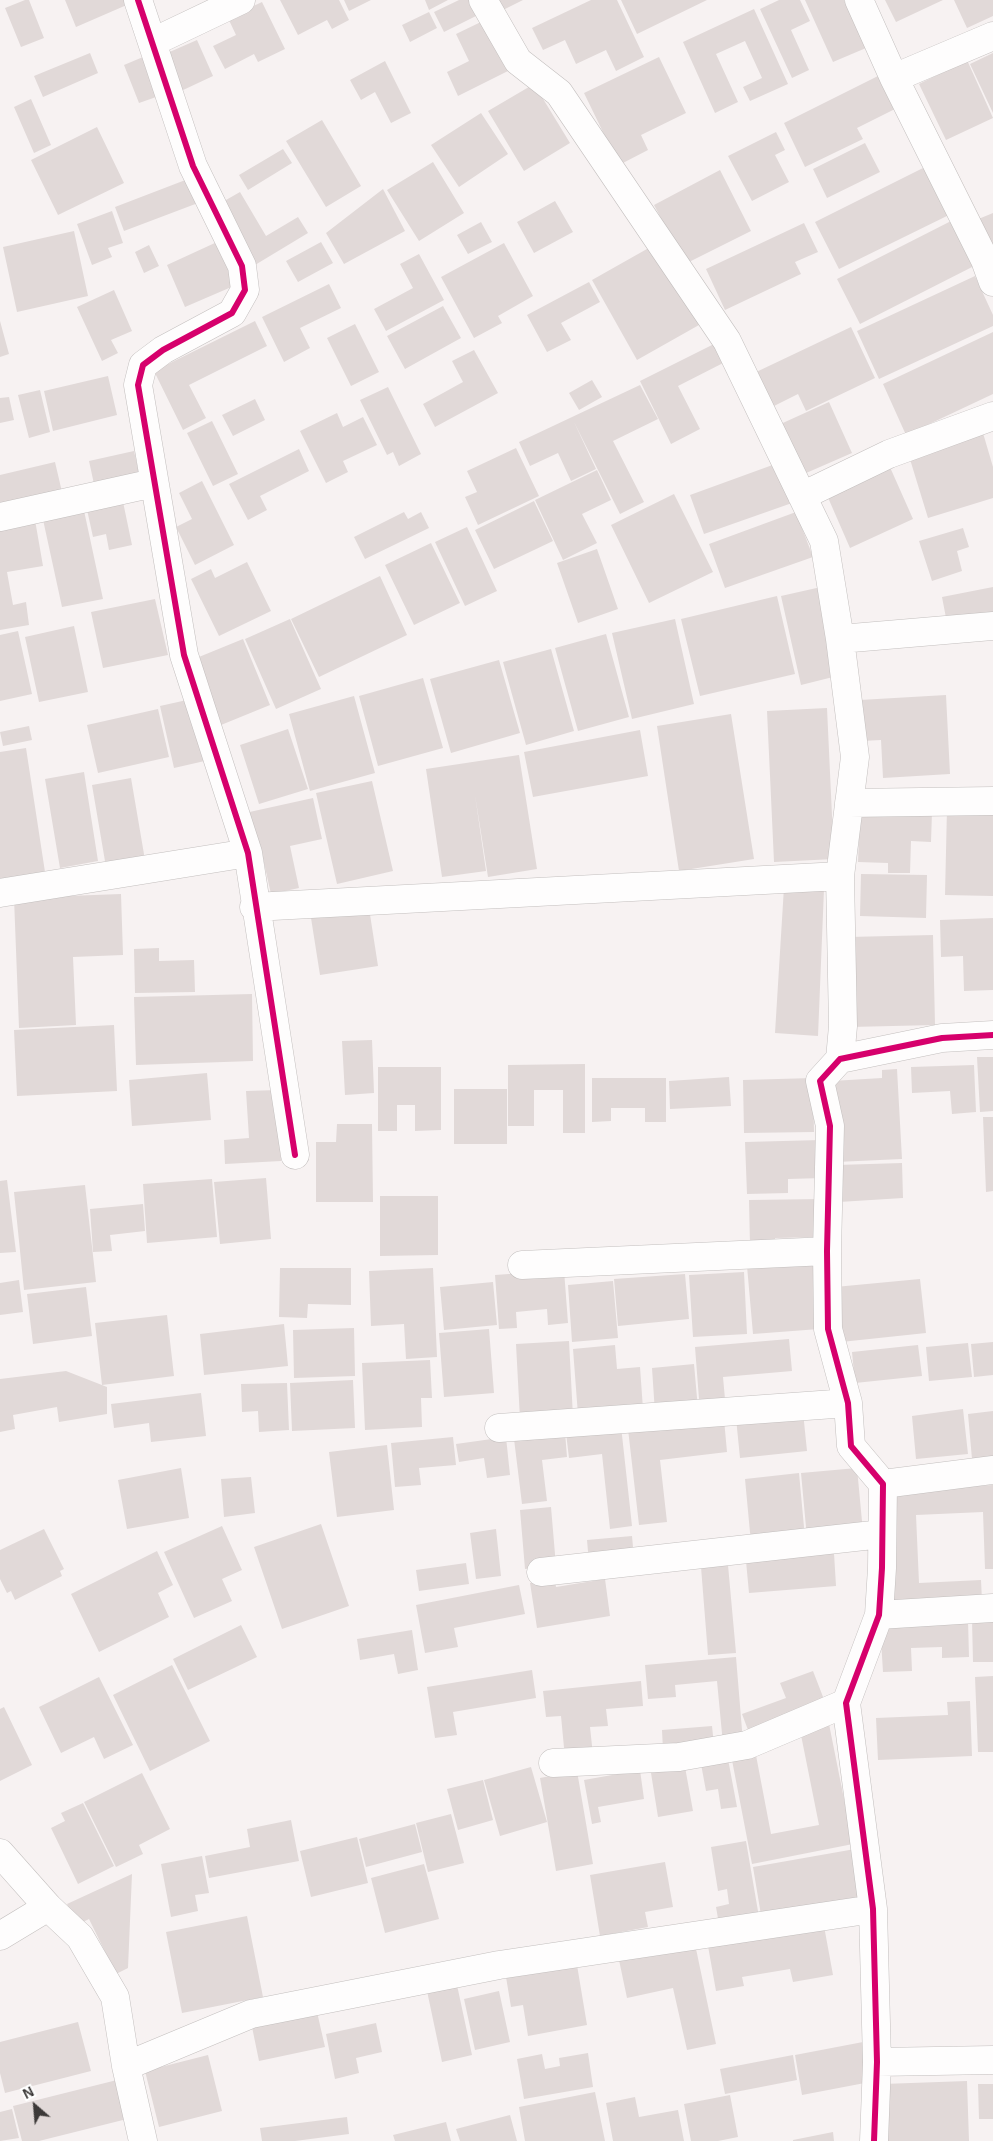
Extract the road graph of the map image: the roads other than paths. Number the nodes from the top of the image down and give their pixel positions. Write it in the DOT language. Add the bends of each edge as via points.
graph roads {
  1 [pos="138,0"];
  2 [pos="241,0"];
  3 [pos="483,0"];
  4 [pos="860,0"];
  5 [pos="993,36"];
  6 [pos="153,42"];
  7 [pos="894,78"];
  8 [pos="993,282"];
  9 [pos="993,416"];
  10 [pos="154,483"];
  11 [pos="802,496"];
  12 [pos="0,517"];
  13 [pos="993,626"];
  14 [pos="840,639"];
  15 [pos="993,801"];
  16 [pos="849,803"];
  17 [pos="248,853"];
  18 [pos="840,876"];
  19 [pos="0,894"];
  20 [pos="254,907"];
  21 [pos="993,1035"];
  22 [pos="840,1059"];
  23 [pos="295,1155"];
  24 [pos="827,1251"];
  25 [pos="522,1265"];
  26 [pos="848,1403"];
  27 [pos="499,1428"];
  28 [pos="993,1470"];
  29 [pos="883,1484"];
  30 [pos="882,1534"];
  31 [pos="541,1572"];
  32 [pos="993,1608"];
  33 [pos="879,1615"];
  34 [pos="846,1703"];
  35 [pos="553,1763"];
  36 [pos="0,1854"];
  37 [pos="48,1908"];
  38 [pos="873,1910"];
  39 [pos="0,1936"];
  40 [pos="993,2060"];
  41 [pos="877,2062"];
  42 [pos="126,2066"];
  43 [pos="143,2141"];
  44 [pos="874,2141"];
  1 -- 6 [label="street"];
  2 -- 6 [label="street"];
  3 -- 11 [label="street" via="518,61 559,93 727,341"];
  4 -- 7 [label="street"];
  5 -- 7 [label="street"];
  6 -- 10 [label="street" via="193,166 242,266 245,290 232,313 163,350 143,365 138,385"];
  7 -- 8 [label="street"];
  9 -- 11 [label="street" via="889,454"];
  10 -- 12 [label="street"];
  10 -- 17 [label="street" via="184,655"];
  11 -- 14 [label="street" via="824,542"];
  13 -- 14 [label="street"];
  14 -- 16 [label="street" via="855,757"];
  15 -- 16 [label="street"];
  16 -- 18 [label="street"];
  17 -- 19 [label="street"];
  17 -- 20 [label="street"];
  18 -- 20 [label="street"];
  18 -- 22 [label="street" via="843,1026"];
  20 -- 23 [label="street"];
  21 -- 22 [label="street" via="942,1038"];
  22 -- 24 [label="street" via="820,1081 830,1126"];
  24 -- 25 [label="street"];
  24 -- 26 [label="street" via="828,1329"];
  26 -- 27 [label="street"];
  26 -- 29 [label="street" via="851,1446"];
  28 -- 29 [label="street"];
  29 -- 30 [label="street"];
  30 -- 31 [label="street"];
  30 -- 33 [label="street"];
  32 -- 33 [label="street"];
  33 -- 34 [label="street"];
  34 -- 35 [label="street" via="747,1745 679,1757"];
  34 -- 38 [label="street"];
  36 -- 37 [label="street"];
  37 -- 39 [label="street"];
  37 -- 42 [label="street" via="80,1937 115,1997"];
  38 -- 41 [label="street"];
  38 -- 42 [label="street" via="499,1964 251,2014"];
  40 -- 41 [label="street"];
  41 -- 44 [label="street"];
  42 -- 43 [label="street"];
}
